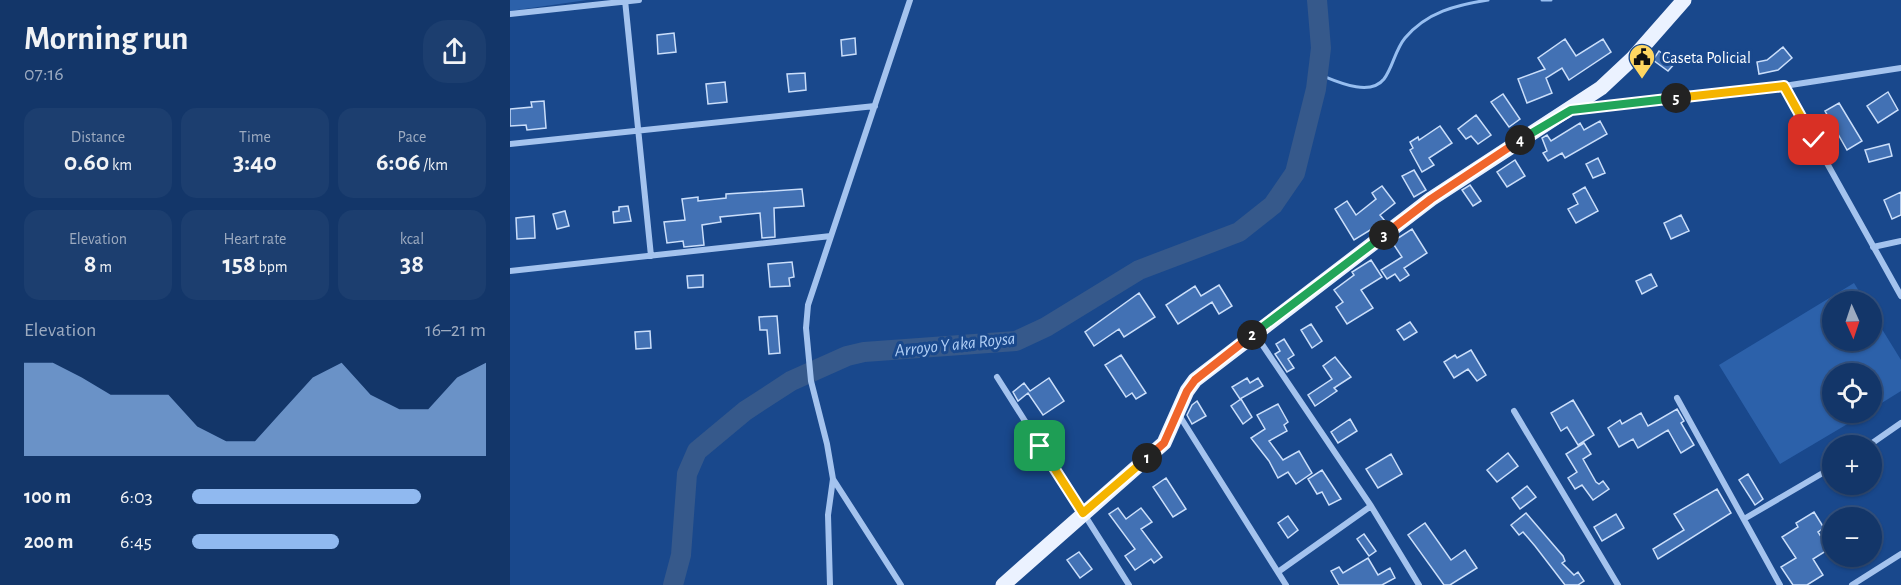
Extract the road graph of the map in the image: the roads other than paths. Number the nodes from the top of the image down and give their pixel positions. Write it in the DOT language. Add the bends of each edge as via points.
graph roads {
  1 [pos="639,0"];
  2 [pos="910,0"];
  3 [pos="1684,0"];
  4 [pos="625,1"];
  5 [pos="510,14"];
  6 [pos="1901,68"];
  7 [pos="1784,86"];
  8 [pos="875,106"];
  9 [pos="1571,110"];
  10 [pos="638,129"];
  11 [pos="510,144"];
  12 [pos="831,236"];
  13 [pos="1901,241"];
  14 [pos="1874,247"];
  15 [pos="651,256"];
  16 [pos="510,271"];
  17 [pos="1901,296"];
  18 [pos="1254,333"];
  19 [pos="997,377"];
  20 [pos="1677,398"];
  21 [pos="1514,411"];
  22 [pos="1178,413"];
  23 [pos="1901,423"];
  24 [pos="1882,436"];
  25 [pos="1822,473"];
  26 [pos="833,479"];
  27 [pos="1371,506"];
  28 [pos="1083,513"];
  29 [pos="1744,519"];
  30 [pos="1901,554"];
  31 [pos="1278,572"];
  32 [pos="830,585"];
  33 [pos="901,585"];
  34 [pos="1003,585"];
  35 [pos="1129,585"];
  36 [pos="1286,585"];
  37 [pos="1419,585"];
  38 [pos="1617,585"];
  39 [pos="1780,585"];
  40 [pos="1852,585"];
  1 -- 4 [label="street"];
  2 -- 8 [label="street"];
  3 -- 9 [label="main road" via="1633,58"];
  4 -- 5 [label="street"];
  4 -- 10 [label="street"];
  6 -- 7 [label="street"];
  7 -- 9 [label="street"];
  7 -- 14 [label="street"];
  8 -- 10 [label="street"];
  8 -- 12 [label="street"];
  9 -- 18 [label="main road" via="1431,199"];
  10 -- 11 [label="street"];
  10 -- 15 [label="street"];
  12 -- 15 [label="street"];
  12 -- 26 [label="street" via="808,305 807,353"];
  13 -- 14 [label="street"];
  14 -- 17 [label="street"];
  15 -- 16 [label="street"];
  18 -- 22 [label="main road" via="1195,380"];
  18 -- 27 [label="street"];
  19 -- 28 [label="street"];
  20 -- 29 [label="street"];
  21 -- 38 [label="street"];
  22 -- 28 [label="main road" via="1164,443"];
  22 -- 31 [label="street"];
  23 -- 24 [label="street"];
  25 -- 29 [label="street"];
  26 -- 32 [label="street" via="828,515"];
  26 -- 33 [label="street"];
  27 -- 31 [label="street"];
  27 -- 37 [label="street"];
  28 -- 34 [label="main road"];
  28 -- 35 [label="street"];
  29 -- 39 [label="street"];
  30 -- 40 [label="street"];
  31 -- 36 [label="street"];
}
